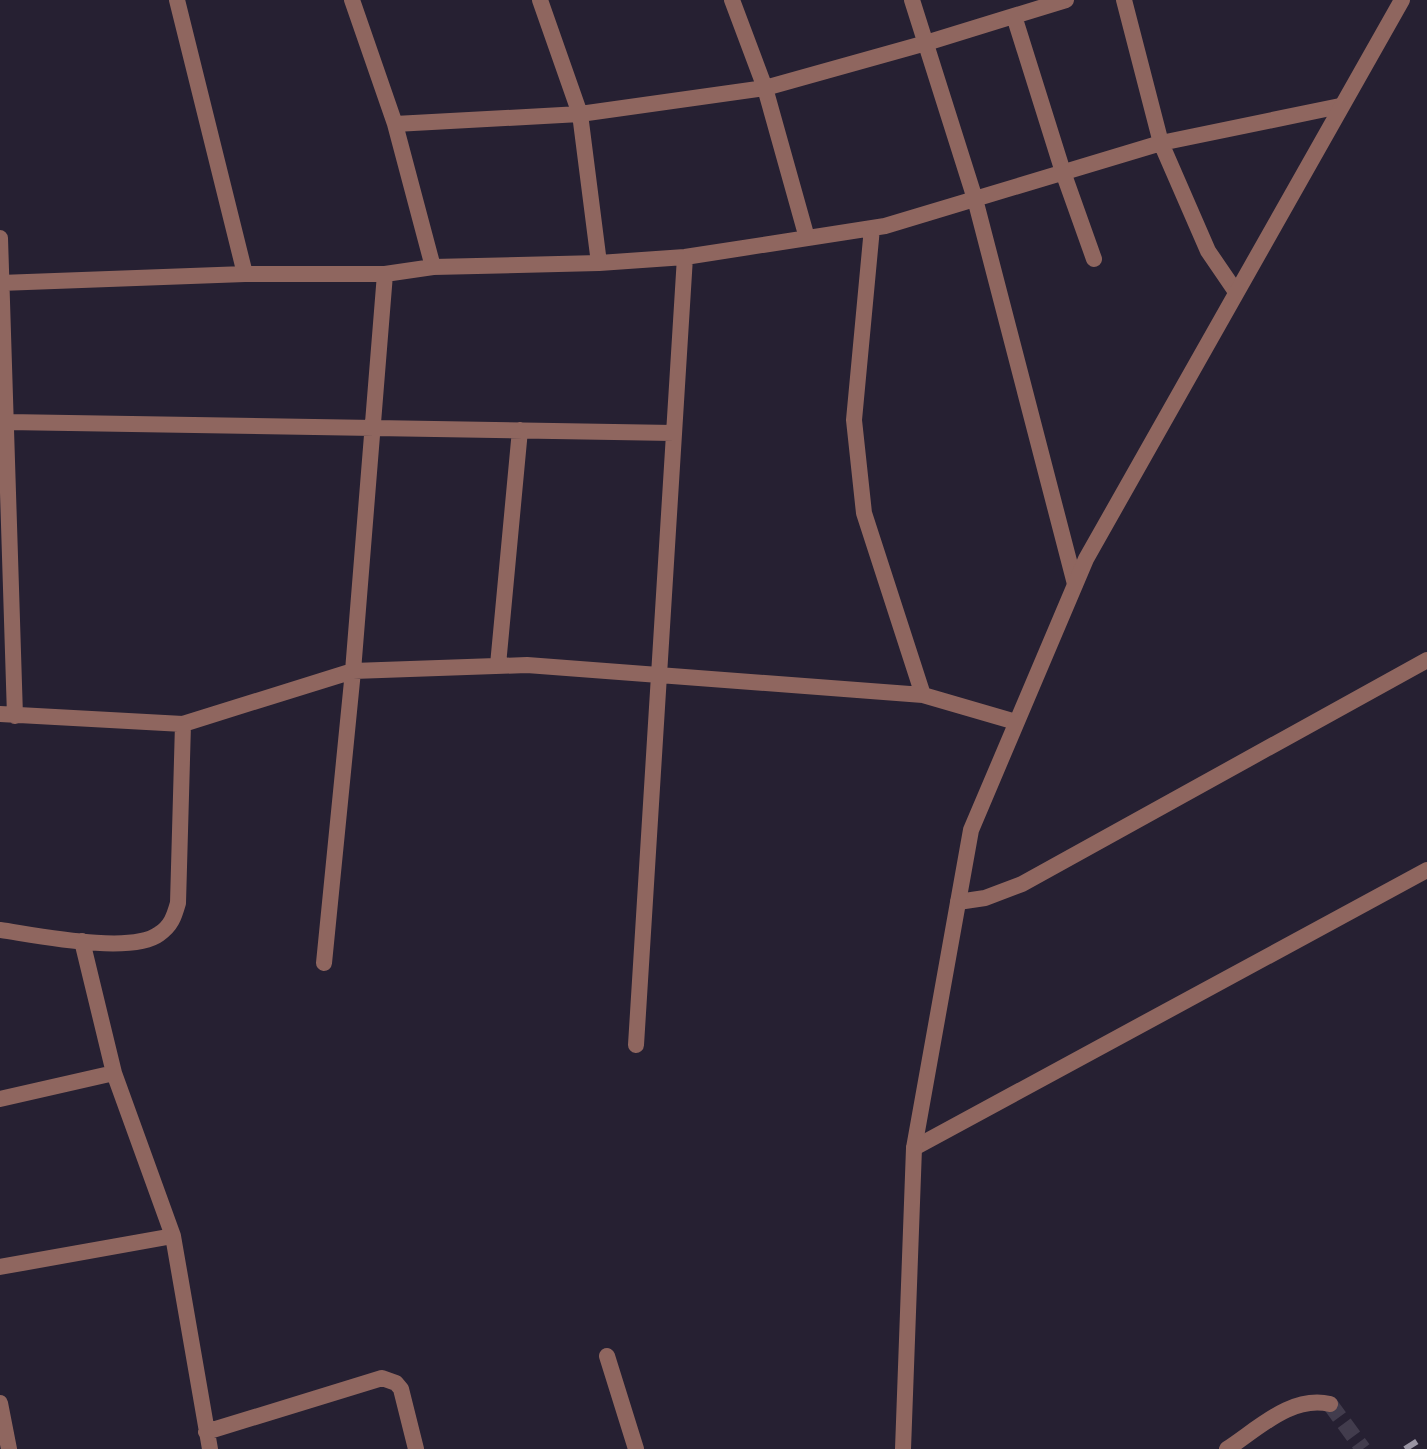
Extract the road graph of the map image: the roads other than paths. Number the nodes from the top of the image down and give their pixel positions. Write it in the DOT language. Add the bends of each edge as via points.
graph roads {
  1 [pos="177,0"];
  2 [pos="352,0"];
  3 [pos="540,0"];
  4 [pos="732,0"];
  5 [pos="912,0"];
  6 [pos="1066,0"];
  7 [pos="1124,0"];
  8 [pos="1402,0"];
  9 [pos="1014,16"];
  10 [pos="926,43"];
  11 [pos="765,88"];
  12 [pos="1340,106"];
  13 [pos="580,114"];
  14 [pos="395,124"];
  15 [pos="1161,143"];
  16 [pos="1063,172"];
  17 [pos="975,199"];
  18 [pos="872,228"];
  19 [pos="0,238"];
  20 [pos="807,238"];
  21 [pos="685,257"];
  22 [pos="1094,259"];
  23 [pos="599,263"];
  24 [pos="433,267"];
  25 [pos="245,274"];
  26 [pos="385,274"];
  27 [pos="1,282"];
  28 [pos="1236,292"];
  29 [pos="7,422"];
  30 [pos="373,427"];
  31 [pos="520,430"];
  32 [pos="674,433"];
  33 [pos="1075,584"];
  34 [pos="1427,660"];
  35 [pos="498,665"];
  36 [pos="353,671"];
  37 [pos="660,676"];
  38 [pos="923,695"];
  39 [pos="8,715"];
  40 [pos="1016,722"];
  41 [pos="183,724"];
  42 [pos="1427,870"];
  43 [pos="958,902"];
  44 [pos="0,930"];
  45 [pos="82,941"];
  46 [pos="324,963"];
  47 [pos="636,1045"];
  48 [pos="114,1073"];
  49 [pos="0,1099"];
  50 [pos="914,1148"];
  51 [pos="173,1236"];
  52 [pos="0,1267"];
  53 [pos="607,1356"];
  54 [pos="0,1403"];
  55 [pos="1330,1404"];
  56 [pos="208,1441"];
  57 [pos="633,1448"];
  58 [pos="9,1449"];
  59 [pos="416,1449"];
  60 [pos="903,1449"];
  61 [pos="1227,1449"];
  1 -- 25 [label="street"];
  2 -- 14 [label="street"];
  3 -- 13 [label="street"];
  4 -- 11 [label="street"];
  5 -- 10 [label="street"];
  6 -- 9 [label="street"];
  7 -- 15 [label="street"];
  8 -- 12 [label="street"];
  9 -- 10 [label="street"];
  9 -- 16 [label="street"];
  10 -- 11 [label="street"];
  10 -- 17 [label="street"];
  11 -- 13 [label="street"];
  11 -- 20 [label="street"];
  12 -- 15 [label="street"];
  12 -- 28 [label="street"];
  13 -- 14 [label="street"];
  13 -- 23 [label="street"];
  14 -- 24 [label="street"];
  15 -- 16 [label="street"];
  15 -- 28 [label="street" via="1208,251"];
  16 -- 17 [label="street"];
  16 -- 22 [label="street"];
  17 -- 18 [label="street"];
  17 -- 33 [label="street"];
  18 -- 20 [label="street"];
  18 -- 38 [label="street" via="854,420 862,498"];
  19 -- 27 [label="street"];
  20 -- 21 [label="street"];
  21 -- 23 [label="street"];
  21 -- 32 [label="street"];
  23 -- 24 [label="street"];
  24 -- 26 [label="street"];
  25 -- 26 [label="street"];
  25 -- 27 [label="street"];
  26 -- 30 [label="street"];
  27 -- 29 [label="street"];
  28 -- 33 [label="street"];
  29 -- 30 [label="street"];
  29 -- 39 [label="street"];
  30 -- 31 [label="street"];
  30 -- 36 [label="street"];
  31 -- 32 [label="street"];
  31 -- 35 [label="street"];
  32 -- 37 [label="street"];
  33 -- 40 [label="street"];
  34 -- 43 [label="street" via="1022,884"];
  35 -- 36 [label="street"];
  35 -- 37 [label="street"];
  36 -- 41 [label="street"];
  36 -- 46 [label="street"];
  37 -- 38 [label="street"];
  37 -- 47 [label="street"];
  38 -- 40 [label="street"];
  39 -- 41 [label="street"];
  40 -- 43 [label="street" via="971,830"];
  41 -- 45 [label="street" via="178,903 173,921 157,936 129,944"];
  42 -- 50 [label="street"];
  43 -- 50 [label="street"];
  44 -- 45 [label="street"];
  45 -- 48 [label="street"];
  48 -- 49 [label="street"];
  48 -- 51 [label="street"];
  50 -- 60 [label="street"];
  51 -- 52 [label="street"];
  51 -- 56 [label="street"];
  53 -- 57 [label="street"];
  54 -- 58 [label="street"];
  55 -- 61 [label="street" via="1290,1407"];
  56 -- 59 [label="street" via="382,1378 401,1389"];
}
